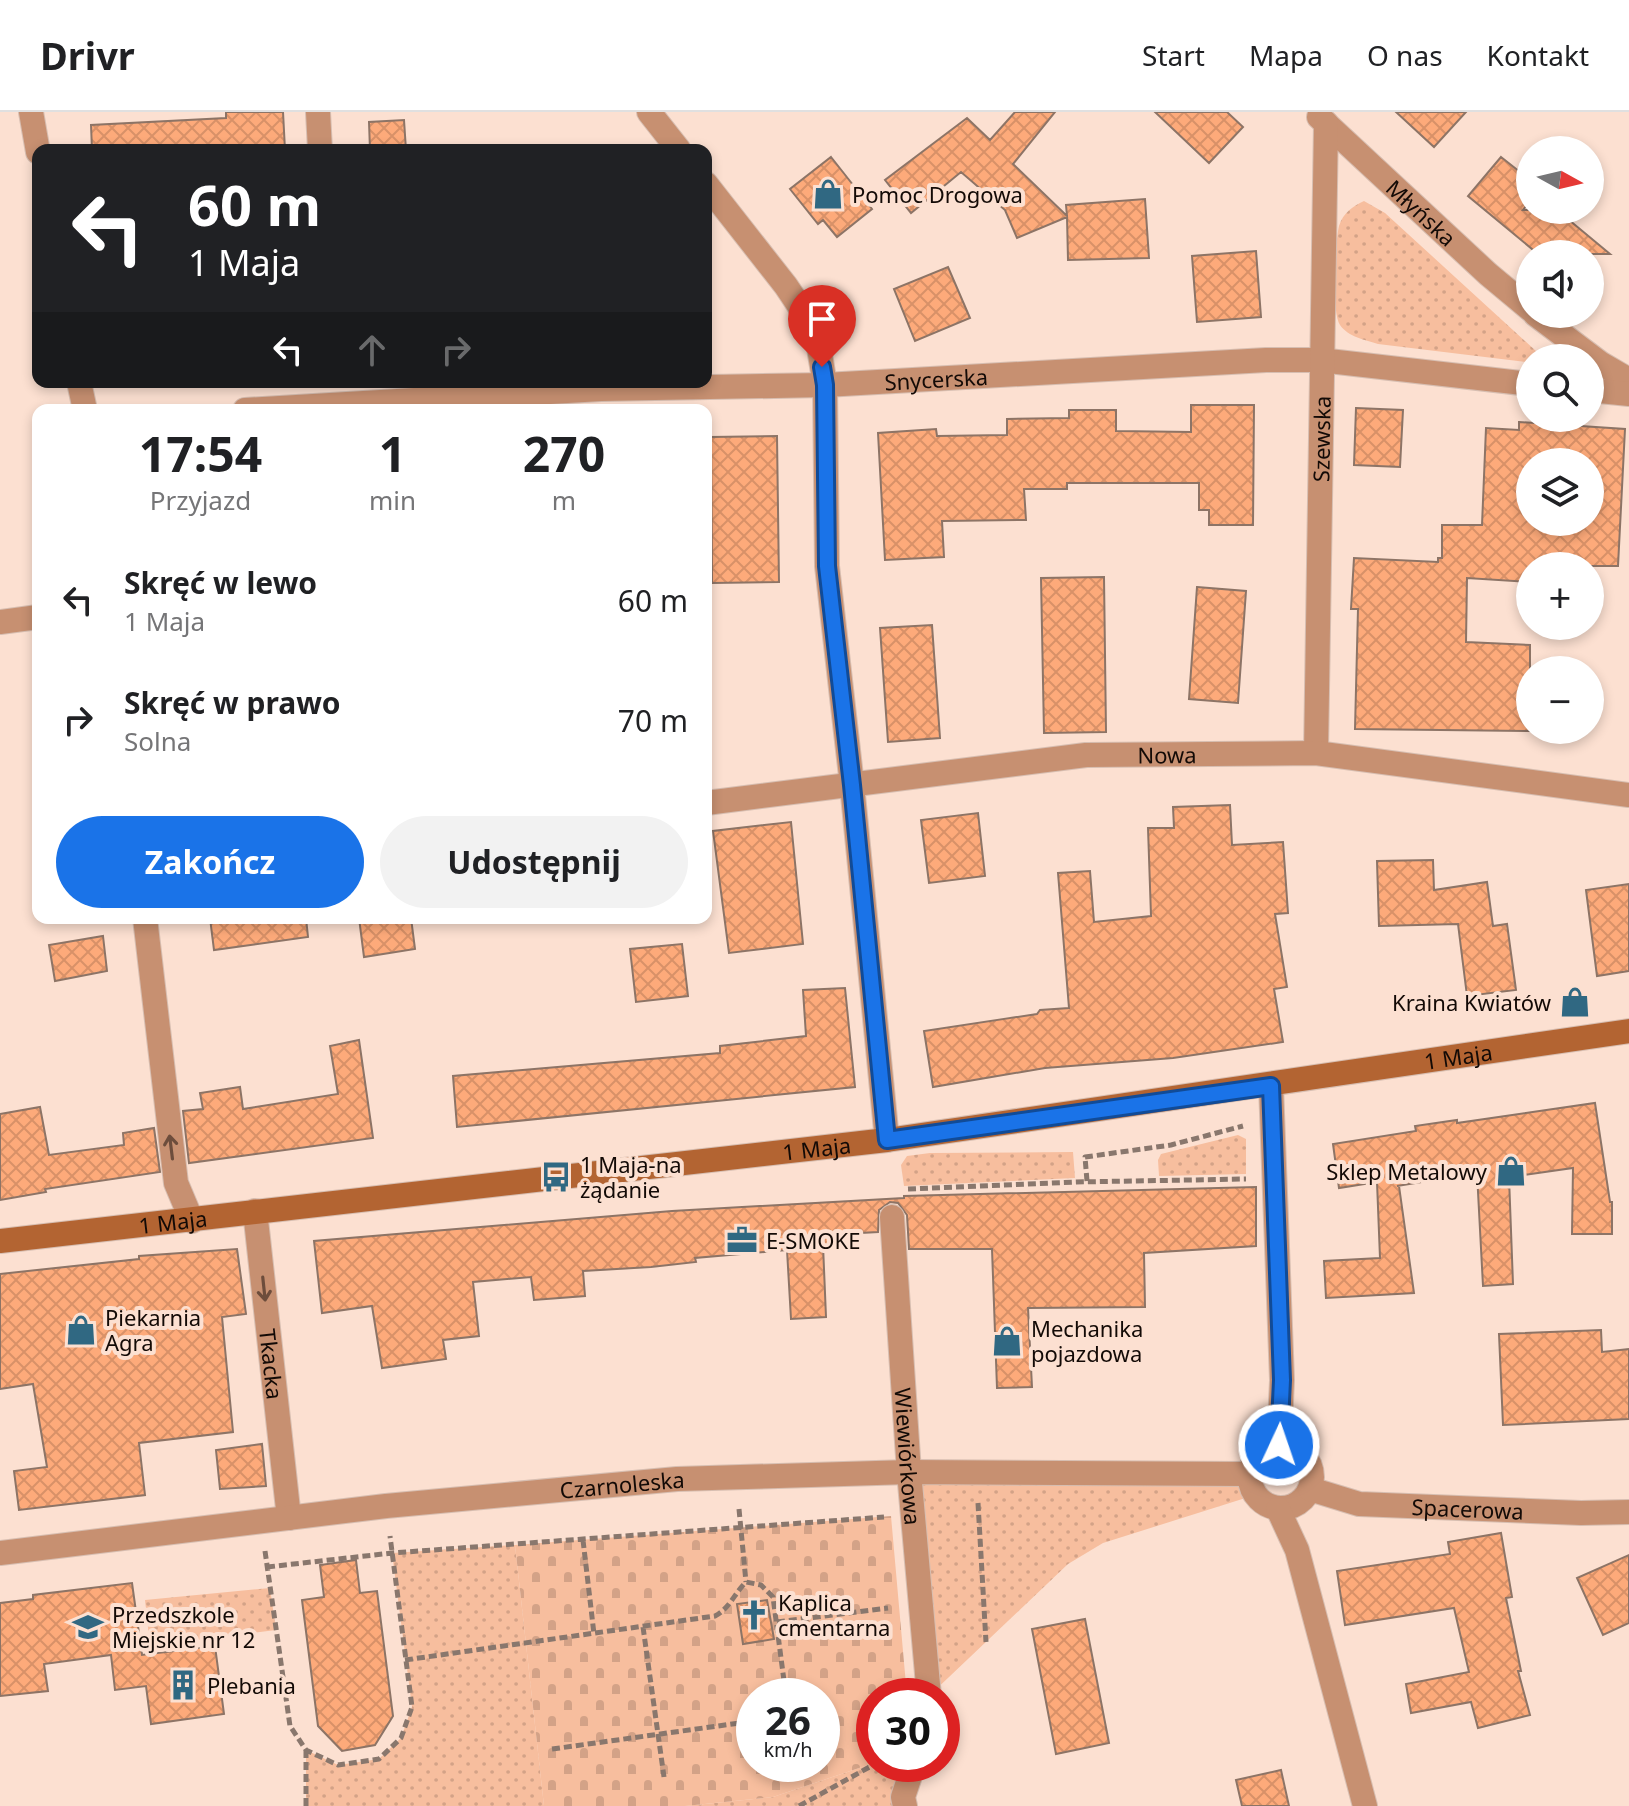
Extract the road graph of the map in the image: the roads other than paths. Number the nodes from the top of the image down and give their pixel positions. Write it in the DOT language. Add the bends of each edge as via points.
graph roads {
  1 [pos="31,112"];
  2 [pos="318,112"];
  3 [pos="649,112"];
  4 [pos="1320,118"];
  5 [pos="37,144"];
  6 [pos="320,144"];
  7 [pos="674,144"];
  8 [pos="712,192"];
  9 [pos="1516,297"];
  10 [pos="1554,328"];
  11 [pos="1320,360"];
  12 [pos="1629,380"];
  13 [pos="1516,382"];
  14 [pos="825,385"];
  15 [pos="712,386"];
  16 [pos="569,388"];
  17 [pos="1604,391"];
  18 [pos="335,393"];
  19 [pos="1629,394"];
  20 [pos="277,404"];
  21 [pos="32,618"];
  22 [pos="0,622"];
  23 [pos="1316,753"];
  24 [pos="852,785"];
  25 [pos="1629,795"];
  26 [pos="712,802"];
  27 [pos="146,924"];
  28 [pos="1629,1031"];
  29 [pos="1271,1086"];
  30 [pos="887,1140"];
  31 [pos="255,1211"];
  32 [pos="892,1217"];
  33 [pos="192,1221"];
  34 [pos="0,1241"];
  35 [pos="1279,1445"];
  36 [pos="909,1472"];
  37 [pos="1249,1474"];
  38 [pos="1310,1489"];
  39 [pos="1278,1509"];
  40 [pos="1629,1512"];
  41 [pos="289,1518"];
  42 [pos="0,1553"];
  43 [pos="927,1678"];
  44 [pos="908,1782"];
  45 [pos="901,1803"];
  46 [pos="1365,1806"];
  1 -- 5 [label="street"];
  2 -- 6 [label="street"];
  3 -- 7 [label="street"];
  4 -- 9 [label="street, Młyńska"];
  4 -- 11 [label="street, Szewska"];
  8 -- 14 [label="street" via="808,319"];
  10 -- 12 [label="street"];
  11 -- 13 [label="street, Snycerska"];
  11 -- 14 [label="street, Snycerska"];
  11 -- 23 [label="street, Szewska"];
  14 -- 15 [label="street, Snycerska"];
  14 -- 24 [label="street" via="827,566"];
  16 -- 18 [label="street, Snycerska"];
  17 -- 19 [label="street"];
  18 -- 20 [label="street, Snycerska"];
  21 -- 22 [label="street"];
  23 -- 24 [label="street, Nowa" via="1086,755"];
  23 -- 25 [label="street, Nowa"];
  24 -- 26 [label="street, Nowa"];
  24 -- 30 [label="street"];
  33 -- 27 [label="street, one-way" via="176,1183"];
  28 -- 29 [label="street, 1 Maja"];
  29 -- 30 [label="street, 1 Maja"];
  29 -- 35 [label="street" via="1282,1380"];
  30 -- 31 [label="street, 1 Maja"];
  31 -- 33 [label="street, 1 Maja"];
  31 -- 41 [label="street, Tkacka, one-way"];
  32 -- 36 [label="street, Wiewiórkowa"];
  33 -- 34 [label="street, 1 Maja"];
  35 -- 37 [label="street" via="1260,1453"];
  35 -- 38 [label="street" via="1308,1460"];
  36 -- 37 [label="street, Czarnoleska"];
  36 -- 41 [label="street, Czarnoleska" via="677,1479"];
  36 -- 43 [label="street, Wiewiórkowa"];
  37 -- 39 [label="street" via="1255,1495"];
  38 -- 39 [label="street" via="1300,1502"];
  38 -- 40 [label="street, Spacerowa" via="1359,1504"];
  39 -- 46 [label="street" via="1297,1550"];
  41 -- 42 [label="street, Czarnoleska"];
  44 -- 45 [label="street"];
}
